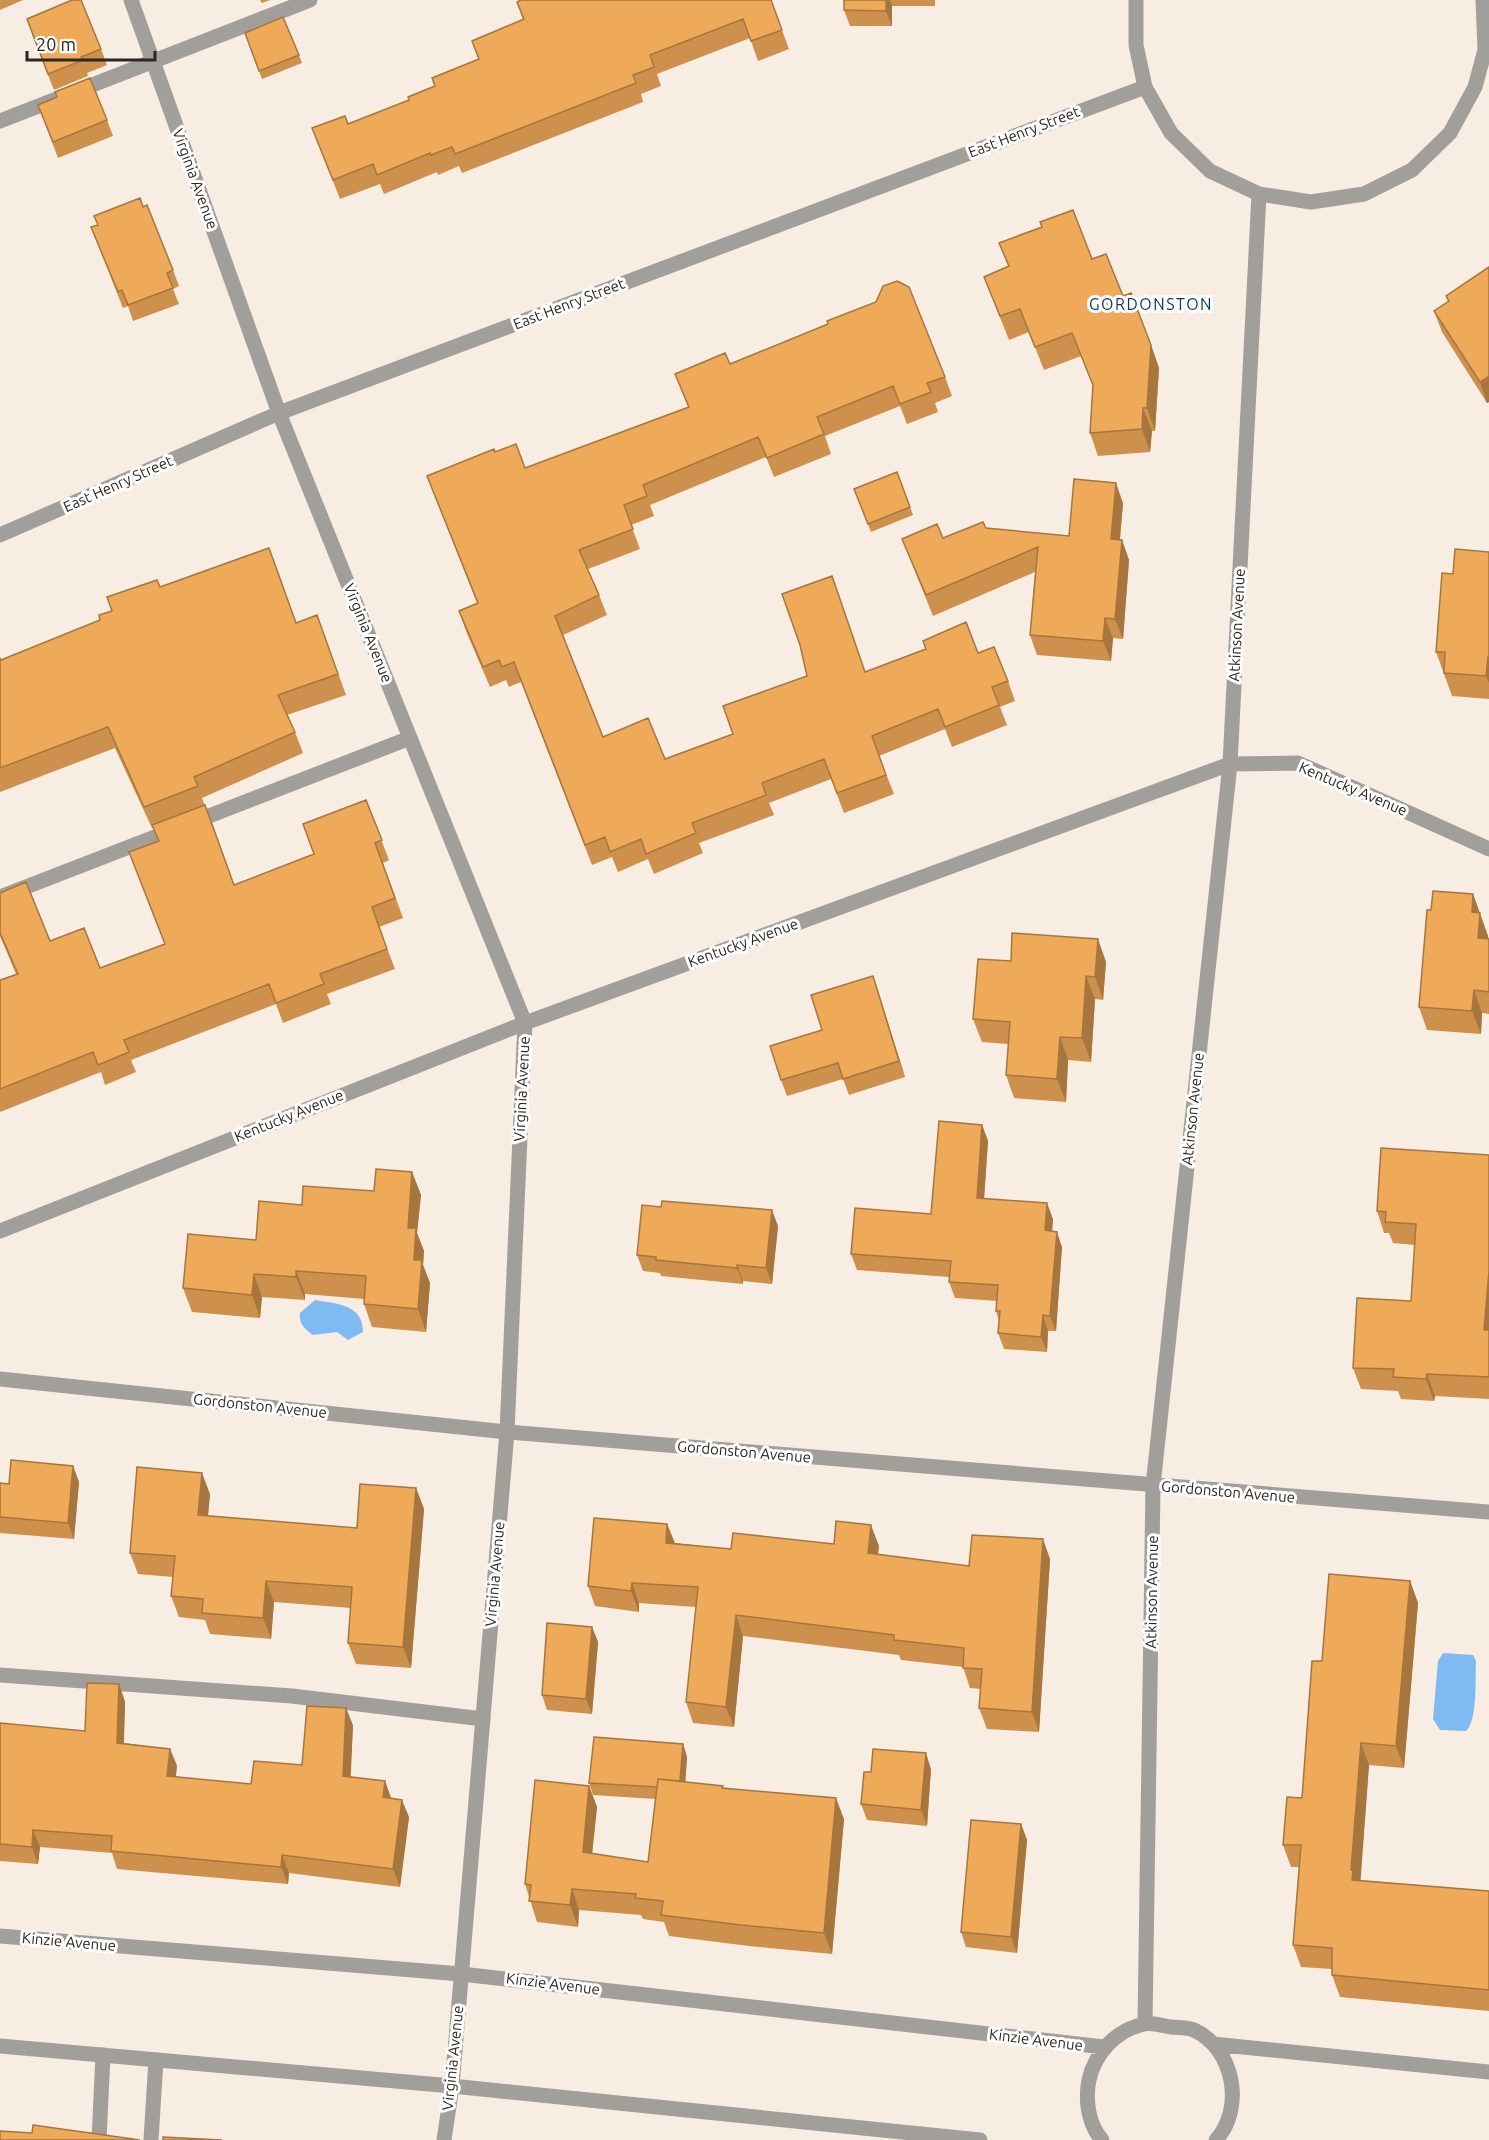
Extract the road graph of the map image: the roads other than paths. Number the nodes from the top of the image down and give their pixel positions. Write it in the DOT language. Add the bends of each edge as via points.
graph roads {
  1 [pos="131,0"];
  2 [pos="310,0"];
  3 [pos="1136,0"];
  4 [pos="1483,0"];
  5 [pos="153,61"];
  6 [pos="1145,87"];
  7 [pos="1482,90"];
  8 [pos="0,121"];
  9 [pos="1259,194"];
  10 [pos="279,413"];
  11 [pos="0,535"];
  12 [pos="410,738"];
  13 [pos="1230,764"];
  14 [pos="1489,849"];
  15 [pos="0,897"];
  16 [pos="525,1023"];
  17 [pos="0,1231"];
  18 [pos="0,1379"];
  19 [pos="507,1432"];
  20 [pos="1153,1486"];
  21 [pos="1489,1512"];
  22 [pos="0,1675"];
  23 [pos="483,1719"];
  24 [pos="0,1936"];
  25 [pos="461,1974"];
  26 [pos="1145,2023"];
  27 [pos="1213,2044"];
  28 [pos="0,2046"];
  29 [pos="1104,2048"];
  30 [pos="103,2055"];
  31 [pos="156,2060"];
  32 [pos="1489,2072"];
  33 [pos="452,2086"];
  34 [pos="99,2140"];
  35 [pos="151,2140"];
  36 [pos="444,2140"];
  37 [pos="980,2140"];
  38 [pos="1102,2140"];
  39 [pos="1216,2140"];
  1 -- 5 [label="street, Virginia Avenue"];
  2 -- 5 [label="street"];
  3 -- 6 [label="street" via="1136,45"];
  4 -- 7 [label="street"];
  5 -- 8 [label="street"];
  5 -- 10 [label="street, Virginia Avenue"];
  6 -- 9 [label="street" via="1171,134 1210,171"];
  6 -- 10 [label="street, East Henry Street"];
  7 -- 9 [label="street" via="1450,133 1412,170 1364,194 1311,202"];
  9 -- 13 [label="street, Atkinson Avenue"];
  10 -- 11 [label="street, East Henry Street"];
  10 -- 12 [label="street, Virginia Avenue"];
  12 -- 15 [label="street"];
  12 -- 16 [label="street, Virginia Avenue"];
  13 -- 14 [label="street, Kentucky Avenue" via="1298,763"];
  13 -- 16 [label="street, Kentucky Avenue"];
  13 -- 20 [label="street, Atkinson Avenue"];
  16 -- 17 [label="street, Kentucky Avenue"];
  16 -- 19 [label="street, Virginia Avenue"];
  18 -- 19 [label="street, Gordonston Avenue"];
  19 -- 20 [label="street, Gordonston Avenue"];
  19 -- 23 [label="street, Virginia Avenue"];
  20 -- 21 [label="street, Gordonston Avenue"];
  20 -- 26 [label="street, Atkinson Avenue"];
  22 -- 23 [label="street" via="292,1696"];
  23 -- 25 [label="street, Virginia Avenue"];
  24 -- 25 [label="street, Kinzie Avenue"];
  25 -- 29 [label="street, Kinzie Avenue"];
  25 -- 33 [label="street, Virginia Avenue"];
  26 -- 27 [label="street" via="1193,2030"];
  26 -- 29 [label="street" via="1122,2032"];
  27 -- 32 [label="street"];
  27 -- 39 [label="street" via="1226,2065 1233,2088 1231,2113"];
  28 -- 30 [label="street"];
  29 -- 38 [label="street" via="1092,2068 1087,2091 1089,2115"];
  30 -- 31 [label="street"];
  30 -- 34 [label="street"];
  31 -- 33 [label="street"];
  31 -- 35 [label="street"];
  33 -- 36 [label="street, Virginia Avenue"];
  33 -- 37 [label="street"];
}
